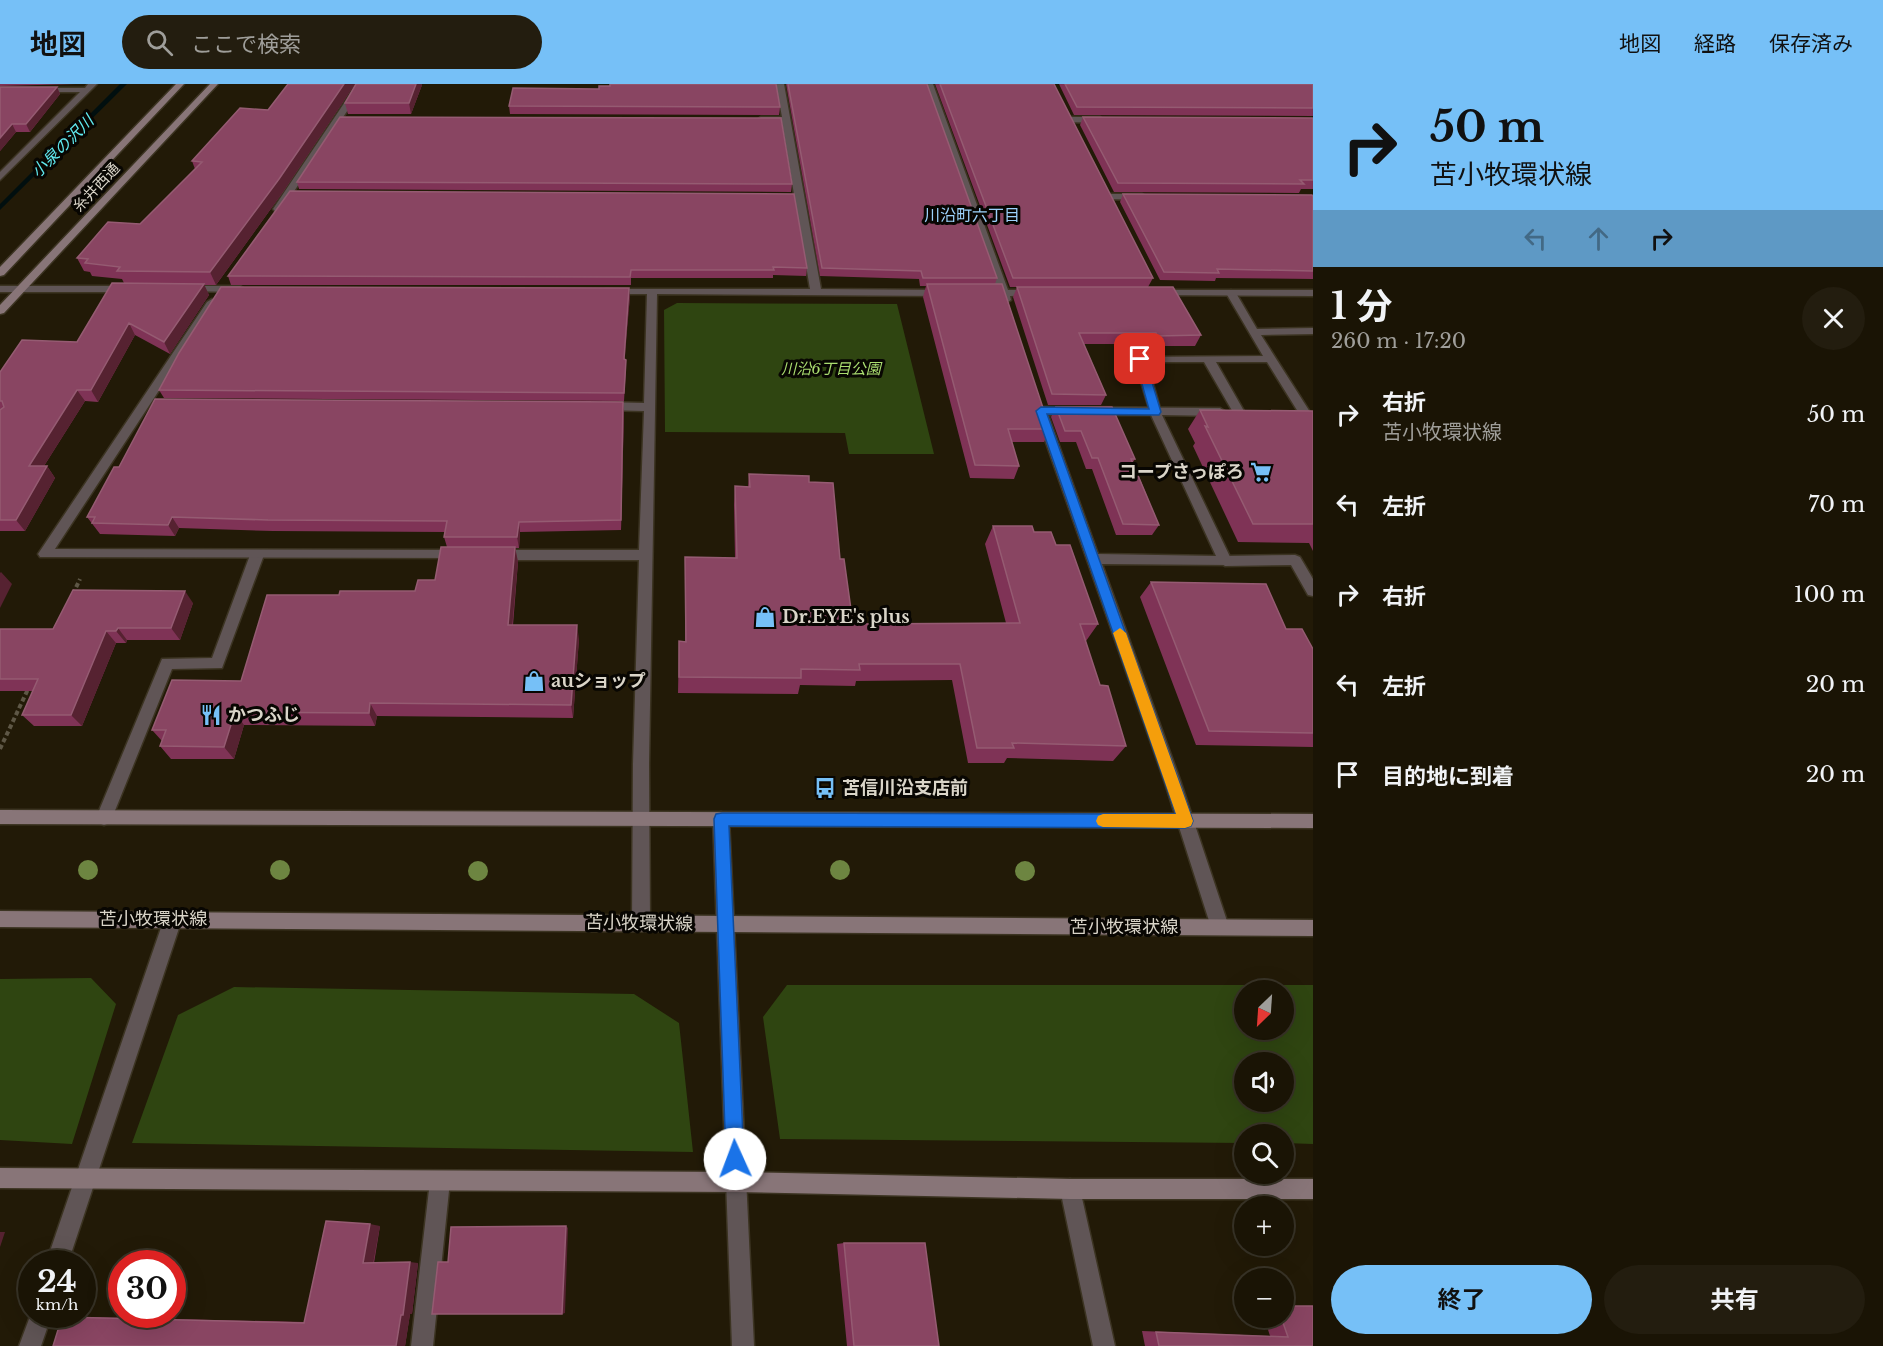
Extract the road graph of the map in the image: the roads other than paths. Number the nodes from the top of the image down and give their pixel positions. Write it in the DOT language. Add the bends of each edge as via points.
graph roads {
  1 [pos="180,84"];
  2 [pos="214,84"];
  3 [pos="361,84"];
  4 [pos="780,84"];
  5 [pos="929,84"];
  6 [pos="90,87"];
  7 [pos="0,90"];
  8 [pos="338,119"];
  9 [pos="349,119"];
  10 [pos="750,120"];
  11 [pos="786,120"];
  12 [pos="1105,120"];
  13 [pos="1075,130"];
  14 [pos="0,166"];
  15 [pos="12,166"];
  16 [pos="0,177"];
  17 [pos="1105,188"];
  18 [pos="289,194"];
  19 [pos="301,194"];
  20 [pos="788,197"];
  21 [pos="1110,197"];
  22 [pos="1157,197"];
  23 [pos="800,198"];
  24 [pos="1115,208"];
  25 [pos="270,220"];
  26 [pos="0,273"];
  27 [pos="231,273"];
  28 [pos="1153,282"];
  29 [pos="0,289"];
  30 [pos="21,289"];
  31 [pos="138,289"];
  32 [pos="173,289"];
  33 [pos="220,289"];
  34 [pos="256,290"];
  35 [pos="592,291"];
  36 [pos="652,291"];
  37 [pos="816,293"];
  38 [pos="957,293"];
  39 [pos="969,293"];
  40 [pos="1004,293"];
  41 [pos="1051,293"];
  42 [pos="1147,293"];
  43 [pos="1159,293"];
  44 [pos="1231,293"];
  45 [pos="1313,293"];
  46 [pos="0,311"];
  47 [pos="1010,314"];
  48 [pos="1254,332"];
  49 [pos="1313,332"];
  50 [pos="1271,358"];
  51 [pos="1208,359"];
  52 [pos="592,406"];
  53 [pos="651,407"];
  54 [pos="1155,412"];
  55 [pos="1303,412"];
  56 [pos="257,555"];
  57 [pos="646,555"];
  58 [pos="1094,559"];
  59 [pos="1225,561"];
  60 [pos="1313,591"];
  61 [pos="0,817"];
  62 [pos="104,818"];
  63 [pos="639,818"];
  64 [pos="722,819"];
  65 [pos="1185,821"];
  66 [pos="1313,821"];
  67 [pos="0,919"];
  68 [pos="173,919"];
  69 [pos="641,922"];
  70 [pos="726,924"];
  71 [pos="1220,927"];
  72 [pos="1313,928"];
  73 [pos="0,1178"];
  74 [pos="84,1179"];
  75 [pos="440,1181"];
  76 [pos="736,1182"];
  77 [pos="1070,1189"];
  78 [pos="1313,1189"];
  79 [pos="61,1250"];
  80 [pos="36,1328"];
  81 [pos="30,1346"];
  82 [pos="422,1346"];
  83 [pos="743,1346"];
  84 [pos="1104,1346"];
  1 -- 26 [label="main road, 糸井西通"];
  2 -- 30 [label="main road, 糸井西通"];
  3 -- 8 [label="street"];
  4 -- 11 [label="street"];
  5 -- 40 [label="street"];
  6 -- 7 [label="street"];
  6 -- 15 [label="street"];
  8 -- 9 [label="street"];
  8 -- 18 [label="street"];
  10 -- 11 [label="street"];
  11 -- 23 [label="street"];
  12 -- 13 [label="street" via="1068,116"];
  14 -- 15 [label="street"];
  15 -- 16 [label="street"];
  17 -- 21 [label="street"];
  18 -- 19 [label="street"];
  18 -- 25 [label="street"];
  20 -- 23 [label="street"];
  21 -- 22 [label="street"];
  21 -- 24 [label="street"];
  23 -- 37 [label="street"];
  27 -- 33 [label="street"];
  28 -- 43 [label="street"];
  29 -- 30 [label="street"];
  30 -- 31 [label="street"];
  30 -- 46 [label="main road, 糸井西通"];
  32 -- 33 [label="street"];
  33 -- 34 [label="street"];
  33 -- 56 [label="street" via="150,405 45,554"];
  35 -- 36 [label="street"];
  36 -- 37 [label="street"];
  36 -- 53 [label="street"];
  37 -- 38 [label="street"];
  39 -- 40 [label="street"];
  40 -- 41 [label="street"];
  40 -- 47 [label="street"];
  42 -- 43 [label="street"];
  43 -- 44 [label="street"];
  44 -- 45 [label="street"];
  44 -- 48 [label="street"];
  48 -- 49 [label="street"];
  48 -- 50 [label="street"];
  50 -- 51 [label="street"];
  50 -- 55 [label="street"];
  51 -- 54 [label="street" via="1140,359"];
  51 -- 54 [label="street" via="1243,411"];
  52 -- 53 [label="street"];
  53 -- 57 [label="street"];
  54 -- 58 [label="street" via="1039,405"];
  54 -- 59 [label="street"];
  56 -- 57 [label="street"];
  56 -- 62 [label="street" via="217,664 167,663"];
  57 -- 63 [label="street"];
  58 -- 59 [label="street"];
  58 -- 65 [label="street"];
  59 -- 60 [label="street" via="1295,560"];
  61 -- 62 [label="main road"];
  62 -- 63 [label="main road"];
  63 -- 64 [label="main road"];
  63 -- 69 [label="street"];
  64 -- 65 [label="main road"];
  64 -- 70 [label="street"];
  65 -- 66 [label="main road"];
  65 -- 71 [label="street"];
  67 -- 68 [label="main road, 苫小牧環状線"];
  68 -- 69 [label="main road, 苫小牧環状線"];
  68 -- 74 [label="street"];
  69 -- 70 [label="main road, 苫小牧環状線"];
  70 -- 71 [label="main road, 苫小牧環状線"];
  70 -- 76 [label="street"];
  71 -- 72 [label="main road, 苫小牧環状線"];
  73 -- 74 [label="main road"];
  74 -- 75 [label="main road"];
  74 -- 79 [label="street"];
  75 -- 76 [label="main road"];
  75 -- 82 [label="street"];
  76 -- 77 [label="main road"];
  76 -- 83 [label="street"];
  77 -- 78 [label="main road"];
  77 -- 84 [label="street"];
  80 -- 81 [label="street"];
}
